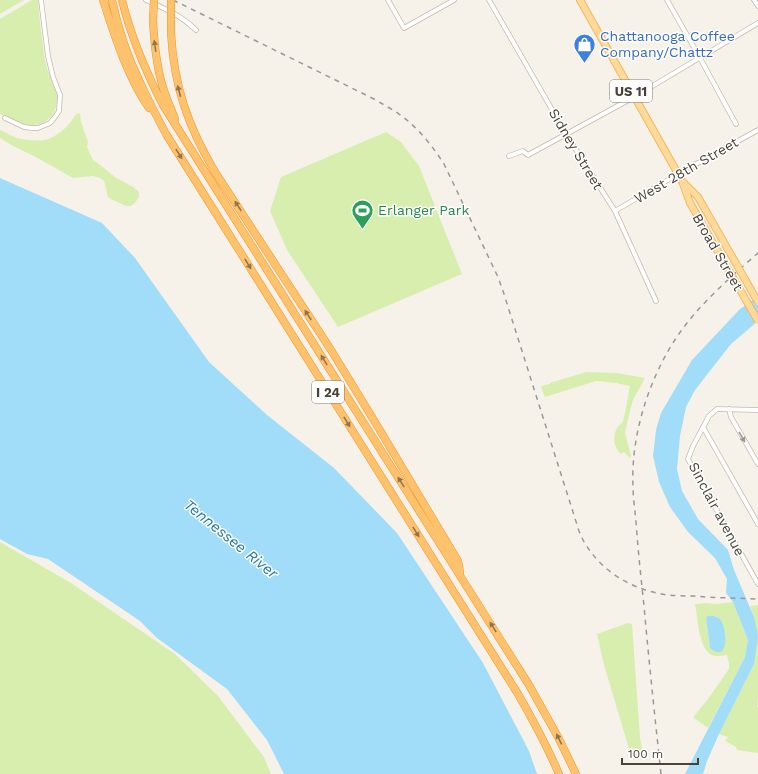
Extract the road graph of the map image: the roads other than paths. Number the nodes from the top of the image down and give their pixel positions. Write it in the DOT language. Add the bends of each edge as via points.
graph roads {
  1 [pos="41,0"];
  2 [pos="122,0"];
  3 [pos="146,0"];
  4 [pos="154,0"];
  5 [pos="171,0"];
  6 [pos="388,0"];
  7 [pos="454,0"];
  8 [pos="489,0"];
  9 [pos="580,0"];
  10 [pos="667,0"];
  11 [pos="754,0"];
  12 [pos="112,2"];
  13 [pos="104,4"];
  14 [pos="758,6"];
  15 [pos="758,23"];
  16 [pos="196,30"];
  17 [pos="700,58"];
  18 [pos="634,97"];
  19 [pos="5,118"];
  20 [pos="736,124"];
  21 [pos="758,130"];
  22 [pos="166,134"];
  23 [pos="566,134"];
  24 [pos="182,136"];
  25 [pos="509,156"];
  26 [pos="678,174"];
  27 [pos="682,181"];
  28 [pos="614,211"];
  29 [pos="656,301"];
  30 [pos="758,302"];
  31 [pos="758,321"];
  32 [pos="729,409"];
  33 [pos="758,410"];
  34 [pos="703,427"];
  35 [pos="758,464"];
  36 [pos="758,524"];
  37 [pos="462,578"];
  38 [pos="758,584"];
  39 [pos="559,774"];
  40 [pos="576,774"];
  1 -- 19 [label="street" via="48,56 60,95 59,111 50,123 38,128 24,127"];
  2 -- 24 [label="highway, I 24" via="150,81"];
  3 -- 16 [label="street" via="178,15"];
  24 -- 4 [label="highway, one-way, bridge" via="162,85 157,61 154,46"];
  37 -- 5 [label="highway, one-way, bridge" via="458,561 375,422 201,146 179,92 172,57"];
  6 -- 7 [label="street" via="404,28"];
  8 -- 23 [label="street, Sidney Street"];
  9 -- 18 [label="main road, Broad Street / US 11"];
  10 -- 17 [label="street"];
  11 -- 14 [label="street"];
  12 -- 22 [label="highway, I 24" via="136,74"];
  13 -- 22 [label="highway" via="119,48 140,96"];
  15 -- 17 [label="street"];
  17 -- 18 [label="street"];
  17 -- 20 [label="street"];
  18 -- 23 [label="street"];
  18 -- 26 [label="main road, Broad Street / US 11"];
  21 -- 26 [label="street, West 28th Street"];
  22 -- 39 [label="highway, I 24, one-way" via="518,694"];
  23 -- 25 [label="street" via="528,155 523,151"];
  23 -- 28 [label="street, Sidney Street"];
  37 -- 24 [label="highway, I 24, one-way"];
  26 -- 27 [label="main road, Broad Street / US 11"];
  26 -- 28 [label="street, West 28th Street"];
  27 -- 30 [label="main road, Broad Street / US 11, bridge" via="698,197"];
  27 -- 31 [label="main road, Broad Street / US 11, bridge" via="690,203"];
  28 -- 29 [label="street, Sidney Street"];
  32 -- 33 [label="street, Sinclair avenue"];
  32 -- 34 [label="street, Sinclair avenue" via="717,409 709,416"];
  32 -- 35 [label="street, one-way"];
  34 -- 36 [label="street"];
  34 -- 38 [label="street, Sinclair avenue" via="688,459"];
  40 -- 37 [label="highway, I 24, one-way" via="529,685"];
}
